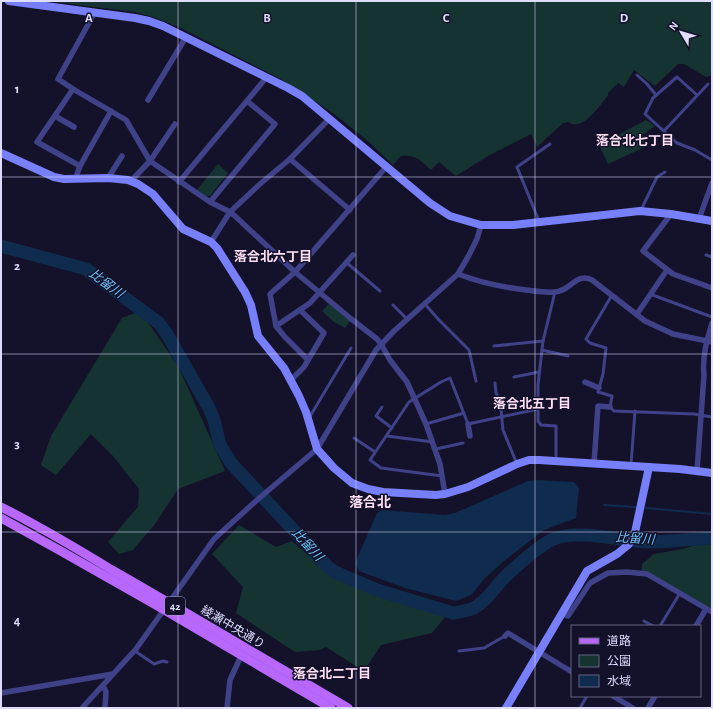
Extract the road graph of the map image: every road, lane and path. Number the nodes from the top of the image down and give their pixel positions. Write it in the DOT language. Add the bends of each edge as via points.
graph roads {
  1 [pos="9,1"];
  2 [pos="95,12"];
  3 [pos="186,37"];
  4 [pos="637,75"];
  5 [pos="266,78"];
  6 [pos="708,84"];
  7 [pos="73,89"];
  8 [pos="656,95"];
  9 [pos="697,95"];
  10 [pos="148,100"];
  11 [pos="247,101"];
  12 [pos="111,111"];
  13 [pos="55,116"];
  14 [pos="330,118"];
  15 [pos="175,124"];
  16 [pos="74,127"];
  17 [pos="664,131"];
  18 [pos="550,144"];
  19 [pos="1,153"];
  20 [pos="122,156"];
  21 [pos="290,159"];
  22 [pos="712,160"];
  23 [pos="150,161"];
  24 [pos="80,166"];
  25 [pos="387,166"];
  26 [pos="665,172"];
  27 [pos="108,178"];
  28 [pos="77,179"];
  29 [pos="131,182"];
  30 [pos="179,182"];
  31 [pos="712,182"];
  32 [pos="210,202"];
  33 [pos="350,210"];
  34 [pos="230,212"];
  35 [pos="640,212"];
  36 [pos="671,214"];
  37 [pos="699,219"];
  38 [pos="712,221"];
  39 [pos="539,222"];
  40 [pos="481,225"];
  41 [pos="211,242"];
  42 [pos="353,255"];
  43 [pos="706,255"];
  44 [pos="712,257"];
  45 [pos="346,263"];
  46 [pos="667,270"];
  47 [pos="295,272"];
  48 [pos="458,274"];
  49 [pos="712,288"];
  50 [pos="380,291"];
  51 [pos="555,292"];
  52 [pos="320,293"];
  53 [pos="650,294"];
  54 [pos="612,295"];
  55 [pos="424,303"];
  56 [pos="393,305"];
  57 [pos="300,310"];
  58 [pos="637,314"];
  59 [pos="712,317"];
  60 [pos="407,319"];
  61 [pos="712,323"];
  62 [pos="276,326"];
  63 [pos="543,341"];
  64 [pos="710,341"];
  65 [pos="381,344"];
  66 [pos="494,346"];
  67 [pos="351,348"];
  68 [pos="542,350"];
  69 [pos="568,356"];
  70 [pos="308,360"];
  71 [pos="539,372"];
  72 [pos="514,377"];
  73 [pos="291,380"];
  74 [pos="476,381"];
  75 [pos="585,382"];
  76 [pos="495,383"];
  77 [pos="599,388"];
  78 [pos="415,399"];
  79 [pos="382,407"];
  80 [pos="610,407"];
  81 [pos="538,409"];
  82 [pos="464,412"];
  83 [pos="635,412"];
  84 [pos="702,415"];
  85 [pos="502,417"];
  86 [pos="712,417"];
  87 [pos="308,420"];
  88 [pos="426,424"];
  89 [pos="468,424"];
  90 [pos="392,428"];
  91 [pos="387,436"];
  92 [pos="470,436"];
  93 [pos="354,438"];
  94 [pos="433,442"];
  95 [pos="463,442"];
  96 [pos="317,449"];
  97 [pos="436,450"];
  98 [pos="375,452"];
  99 [pos="556,460"];
  100 [pos="517,464"];
  101 [pos="594,464"];
  102 [pos="630,466"];
  103 [pos="649,467"];
  104 [pos="697,471"];
  105 [pos="712,473"];
  106 [pos="442,476"];
  107 [pos="445,494"];
  108 [pos="1,507"];
  109 [pos="1,518"];
  110 [pos="680,593"];
  111 [pos="167,606"];
  112 [pos="709,610"];
  113 [pos="562,613"];
  114 [pos="644,621"];
  115 [pos="651,625"];
  116 [pos="661,625"];
  117 [pos="697,625"];
  118 [pos="505,636"];
  119 [pos="135,651"];
  120 [pos="459,651"];
  121 [pos="539,652"];
  122 [pos="241,656"];
  123 [pos="167,662"];
  124 [pos="571,671"];
  125 [pos="113,674"];
  126 [pos="103,685"];
  127 [pos="1,693"];
  128 [pos="586,697"];
  129 [pos="615,697"];
  130 [pos="654,697"];
  131 [pos="82,708"];
  132 [pos="105,708"];
  133 [pos="227,708"];
  134 [pos="331,708"];
  135 [pos="348,708"];
  136 [pos="506,708"];
  137 [pos="580,708"];
  138 [pos="633,708"];
  139 [pos="648,708"];
  1 -- 2 [label="street"];
  2 -- 3 [label="street" via="150,21"];
  2 -- 7 [label="street" via="58,79"];
  3 -- 5 [label="street"];
  3 -- 10 [label="street"];
  4 -- 8 [label="lane"];
  5 -- 11 [label="street"];
  5 -- 14 [label="street" via="295,92"];
  6 -- 9 [label="lane"];
  7 -- 12 [label="street"];
  7 -- 13 [label="street"];
  8 -- 9 [label="lane" via="677,77"];
  8 -- 17 [label="lane" via="645,114"];
  9 -- 17 [label="lane"];
  11 -- 30 [label="street"];
  11 -- 32 [label="street" via="275,124"];
  12 -- 23 [label="street" via="126,120"];
  12 -- 24 [label="street"];
  13 -- 16 [label="street"];
  13 -- 24 [label="street" via="37,142"];
  14 -- 21 [label="street"];
  14 -- 25 [label="street"];
  15 -- 23 [label="street"];
  17 -- 22 [label="lane" via="677,143"];
  18 -- 39 [label="lane" via="518,167"];
  19 -- 28 [label="street" via="54,177"];
  20 -- 27 [label="street"];
  21 -- 33 [label="street"];
  21 -- 34 [label="street"];
  23 -- 29 [label="street"];
  23 -- 30 [label="street"];
  24 -- 28 [label="street"];
  25 -- 33 [label="street"];
  25 -- 40 [label="street" via="450,216"];
  26 -- 35 [label="lane" via="657,177"];
  27 -- 28 [label="street"];
  27 -- 29 [label="street"];
  29 -- 41 [label="street" via="153,194 183,229"];
  30 -- 32 [label="street"];
  31 -- 37 [label="street"];
  32 -- 34 [label="street"];
  33 -- 47 [label="street"];
  34 -- 41 [label="street"];
  34 -- 47 [label="street"];
  35 -- 36 [label="street"];
  35 -- 39 [label="street"];
  36 -- 37 [label="street"];
  36 -- 46 [label="street" via="643,251"];
  37 -- 38 [label="street"];
  39 -- 40 [label="street"];
  40 -- 48 [label="street"];
  41 -- 73 [label="street" via="221,252 245,292 251,305 258,336"];
  42 -- 45 [label="street"];
  43 -- 44 [label="lane"];
  45 -- 50 [label="lane"];
  45 -- 52 [label="street"];
  46 -- 49 [label="street"];
  46 -- 53 [label="street"];
  47 -- 52 [label="street"];
  47 -- 62 [label="street" via="270,294"];
  48 -- 51 [label="street" via="496,286"];
  48 -- 55 [label="street"];
  51 -- 54 [label="street" via="569,287 578,279 587,278"];
  51 -- 63 [label="lane"];
  52 -- 57 [label="street"];
  52 -- 65 [label="street"];
  53 -- 58 [label="street"];
  53 -- 59 [label="lane"];
  54 -- 58 [label="street"];
  54 -- 77 [label="lane" via="586,339 590,343 606,348"];
  55 -- 60 [label="street"];
  55 -- 74 [label="lane" via="469,350"];
  56 -- 60 [label="lane"];
  57 -- 62 [label="street"];
  57 -- 70 [label="street" via="324,333"];
  58 -- 64 [label="street" via="645,321 673,334"];
  60 -- 65 [label="street"];
  61 -- 64 [label="street"];
  62 -- 70 [label="street"];
  63 -- 66 [label="lane"];
  63 -- 68 [label="lane"];
  64 -- 84 [label="street" via="703,366"];
  65 -- 78 [label="street"];
  65 -- 96 [label="street"];
  67 -- 87 [label="lane"];
  68 -- 69 [label="lane"];
  68 -- 71 [label="lane"];
  70 -- 73 [label="street"];
  71 -- 72 [label="lane"];
  71 -- 81 [label="lane"];
  73 -- 87 [label="street" via="304,405"];
  75 -- 77 [label="street"];
  76 -- 85 [label="lane"];
  77 -- 80 [label="lane" via="598,392 612,396"];
  78 -- 82 [label="lane" via="450,378"];
  78 -- 88 [label="street"];
  78 -- 90 [label="lane" via="409,402"];
  79 -- 90 [label="lane" via="376,416"];
  80 -- 83 [label="lane" via="614,411"];
  80 -- 101 [label="street" via="598,406"];
  81 -- 85 [label="lane"];
  81 -- 99 [label="lane" via="538,421 541,426 556,426"];
  82 -- 88 [label="lane"];
  82 -- 89 [label="lane"];
  83 -- 84 [label="lane"];
  83 -- 102 [label="lane"];
  84 -- 86 [label="lane"];
  84 -- 104 [label="street"];
  85 -- 89 [label="lane"];
  85 -- 100 [label="lane" via="503,430"];
  87 -- 96 [label="street"];
  88 -- 94 [label="street"];
  89 -- 92 [label="street"];
  90 -- 91 [label="lane"];
  91 -- 94 [label="lane"];
  91 -- 98 [label="lane"];
  93 -- 98 [label="lane"];
  94 -- 97 [label="street"];
  95 -- 97 [label="lane"];
  96 -- 107 [label="street" via="334,468 359,486 383,492"];
  96 -- 111 [label="street" via="214,539"];
  97 -- 106 [label="street"];
  98 -- 106 [label="lane" via="370,460 381,468"];
  99 -- 100 [label="street" via="528,460"];
  99 -- 101 [label="street"];
  100 -- 107 [label="street" via="468,487"];
  101 -- 102 [label="street"];
  102 -- 103 [label="street"];
  103 -- 104 [label="street"];
  103 -- 113 [label="street" via="634,537 617,554 586,571"];
  104 -- 105 [label="street"];
  106 -- 107 [label="street"];
  108 -- 111 [label="main road, 綾瀬中央通り / 42" via="58,538"];
  109 -- 111 [label="main road, 綾瀬中央通り / 42"];
  110 -- 112 [label="street"];
  110 -- 113 [label="street" via="647,574 608,573 590,583 568,616"];
  110 -- 116 [label="lane"];
  111 -- 119 [label="street"];
  111 -- 122 [label="main road, 綾瀬中央通り / 42"];
  111 -- 135 [label="main road, 綾瀬中央通り / 42"];
  112 -- 117 [label="street"];
  113 -- 121 [label="street"];
  114 -- 115 [label="lane"];
  118 -- 120 [label="lane" via="484,648"];
  118 -- 121 [label="street" via="508,634"];
  119 -- 123 [label="lane" via="154,664"];
  119 -- 125 [label="street"];
  121 -- 124 [label="street"];
  121 -- 136 [label="street"];
  122 -- 133 [label="street" via="230,680"];
  122 -- 134 [label="main road, 綾瀬中央通り / 42"];
  125 -- 126 [label="street"];
  125 -- 127 [label="street"];
  126 -- 131 [label="street"];
  126 -- 132 [label="street" via="106,692"];
  128 -- 137 [label="lane"];
  129 -- 138 [label="street"];
  130 -- 139 [label="street"];
}
